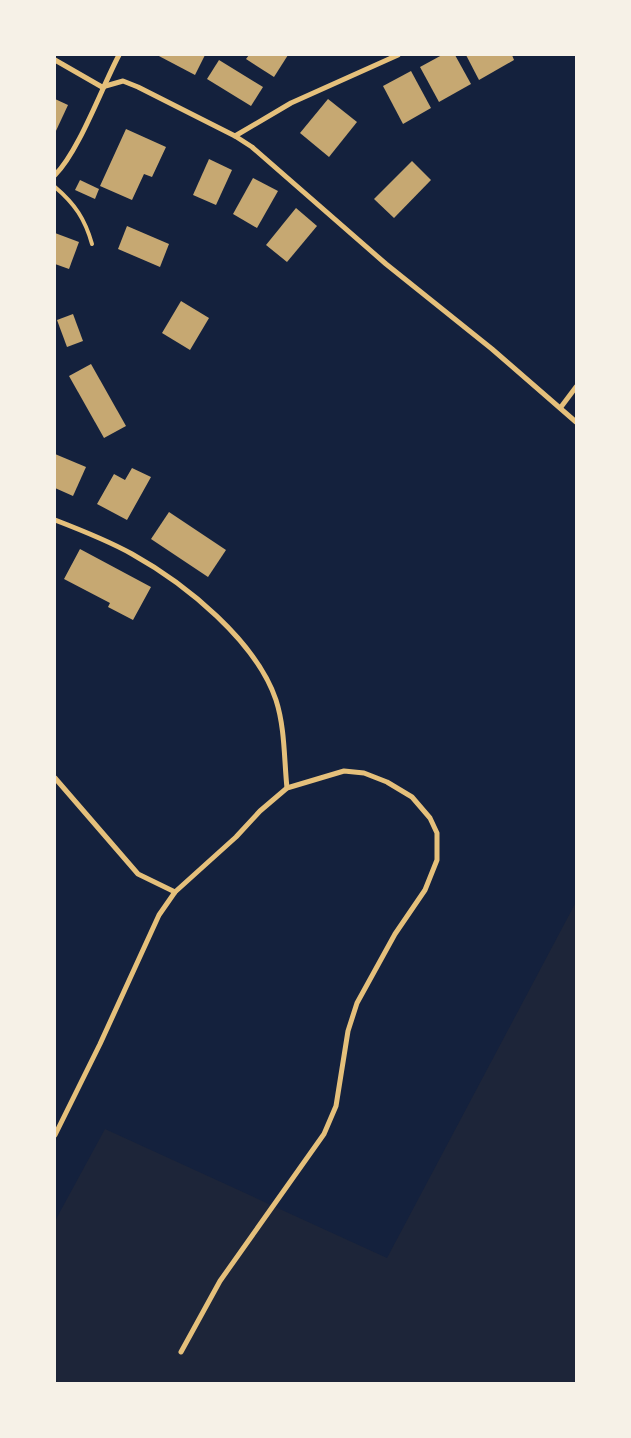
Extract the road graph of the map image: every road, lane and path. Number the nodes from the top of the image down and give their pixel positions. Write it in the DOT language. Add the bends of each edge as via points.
graph roads {
  1 [pos="119,55"];
  2 [pos="398,55"];
  3 [pos="55,60"];
  4 [pos="102,87"];
  5 [pos="235,136"];
  6 [pos="55,175"];
  7 [pos="55,188"];
  8 [pos="69,199"];
  9 [pos="66,206"];
  10 [pos="92,244"];
  11 [pos="576,387"];
  12 [pos="561,407"];
  13 [pos="576,422"];
  14 [pos="55,520"];
  15 [pos="55,778"];
  16 [pos="287,788"];
  17 [pos="175,892"];
  18 [pos="55,1135"];
  19 [pos="181,1352"];
  1 -- 4 [label="street"];
  2 -- 5 [label="street" via="291,103"];
  3 -- 4 [label="street"];
  4 -- 5 [label="street" via="123,82 138,86"];
  4 -- 6 [label="street" via="80,136"];
  5 -- 12 [label="street"];
  7 -- 8 [label="lane"];
  8 -- 9 [label="lane"];
  8 -- 10 [label="lane" via="81,214"];
  11 -- 12 [label="street"];
  12 -- 13 [label="street"];
  14 -- 16 [label="street" via="132,554 180,586 223,621 246,646 264,670 277,702"];
  15 -- 17 [label="street" via="138,874"];
  16 -- 17 [label="street"];
  16 -- 19 [label="street" via="344,770 387,782 412,797 430,818 437,834 437,860 425,890 395,934 357,1003 348,1031 336,1106 324,1134 220,1282"];
  17 -- 18 [label="street" via="159,915"];
}
